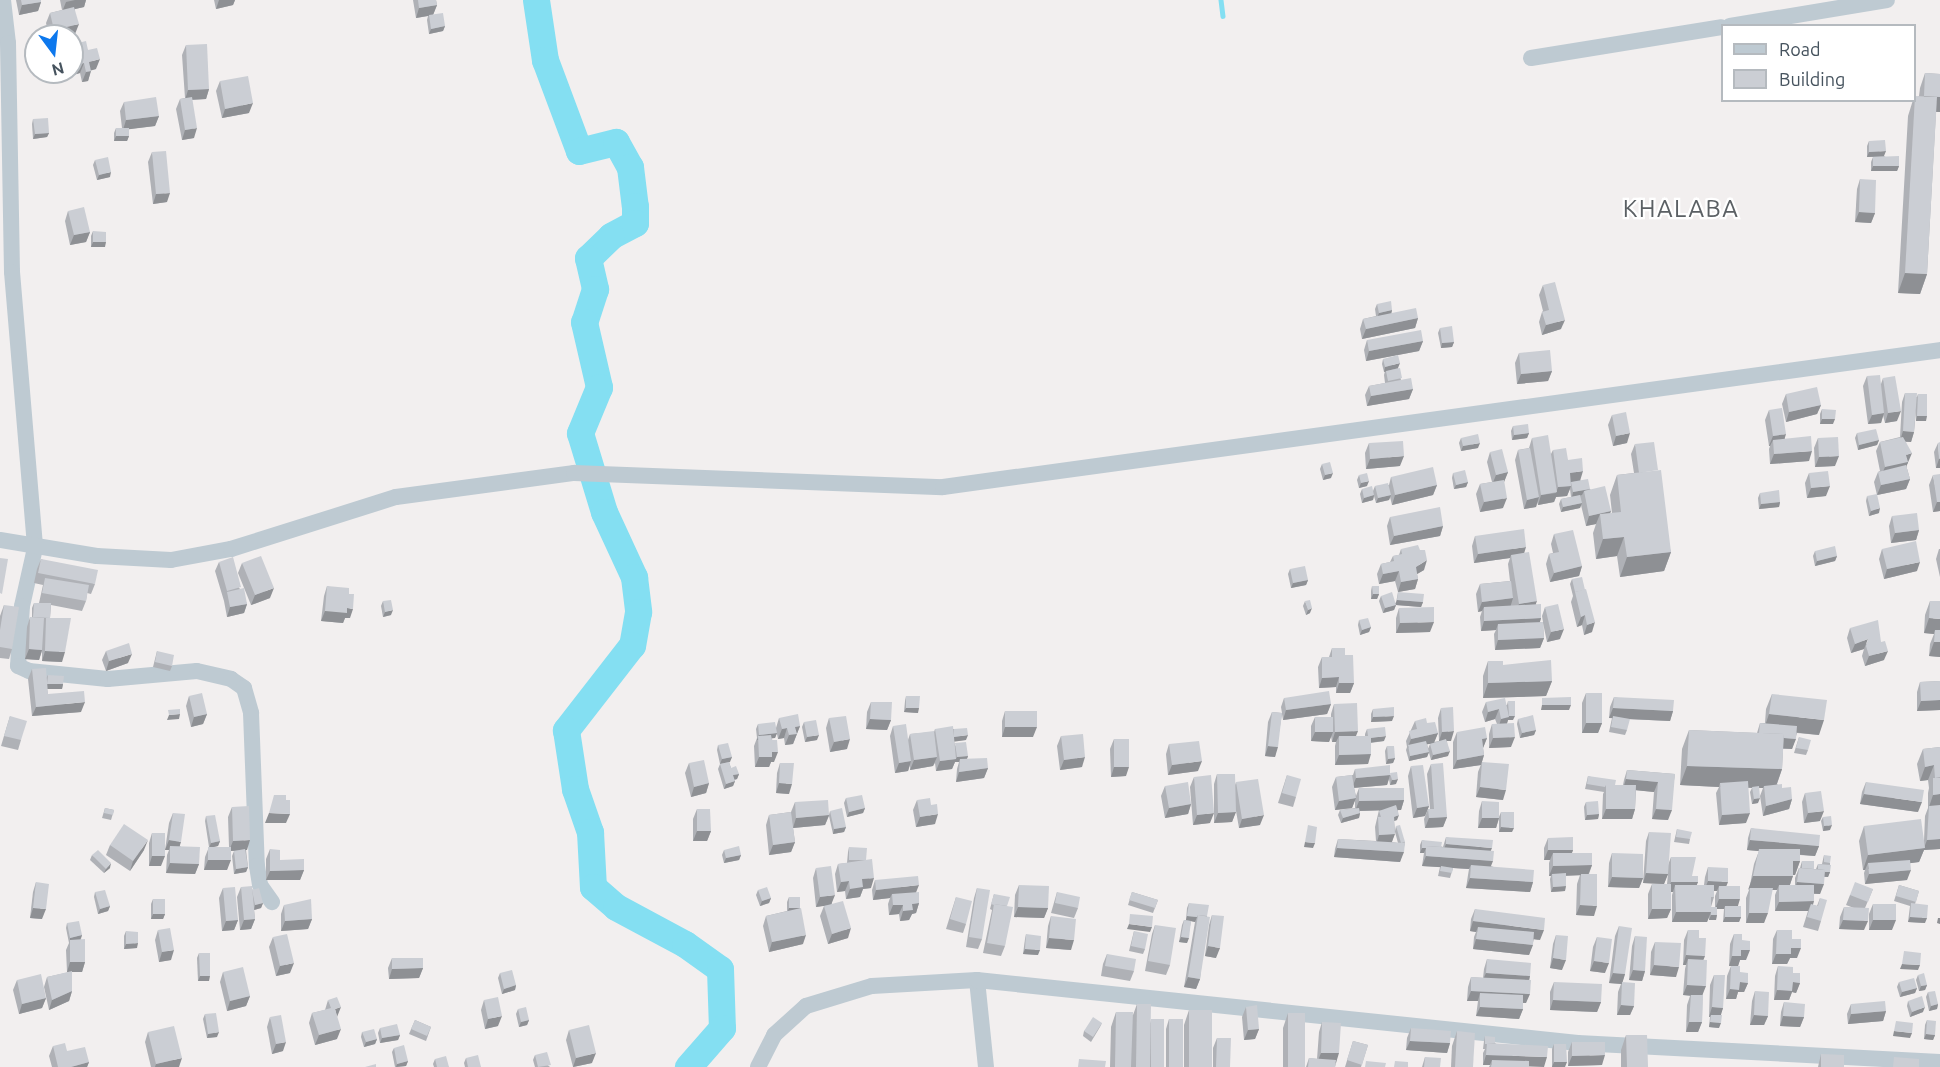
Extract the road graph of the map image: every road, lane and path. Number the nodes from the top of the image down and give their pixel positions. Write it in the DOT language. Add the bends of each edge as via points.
graph roads {
  1 [pos="3,0"];
  2 [pos="1887,0"];
  3 [pos="1743,24"];
  4 [pos="1721,27"];
  5 [pos="1531,58"];
  6 [pos="1940,350"];
  7 [pos="0,540"];
  8 [pos="35,548"];
  9 [pos="272,902"];
  10 [pos="977,980"];
  11 [pos="1940,1062"];
  12 [pos="758,1067"];
  13 [pos="986,1067"];
  1 -- 8 [label="street" via="8,43 12,272"];
  2 -- 3 [label="street"];
  4 -- 5 [label="street"];
  6 -- 8 [label="street" via="943,487 574,473 396,497 231,549 171,560"];
  7 -- 8 [label="street"];
  8 -- 9 [label="street" via="22,606 18,666 29,672 108,679 197,671 231,678 244,688 251,713 257,866 260,885"];
  10 -- 11 [label="street" via="1578,1043"];
  10 -- 12 [label="street" via="872,986 806,1006 774,1035"];
  10 -- 13 [label="street"];
}
